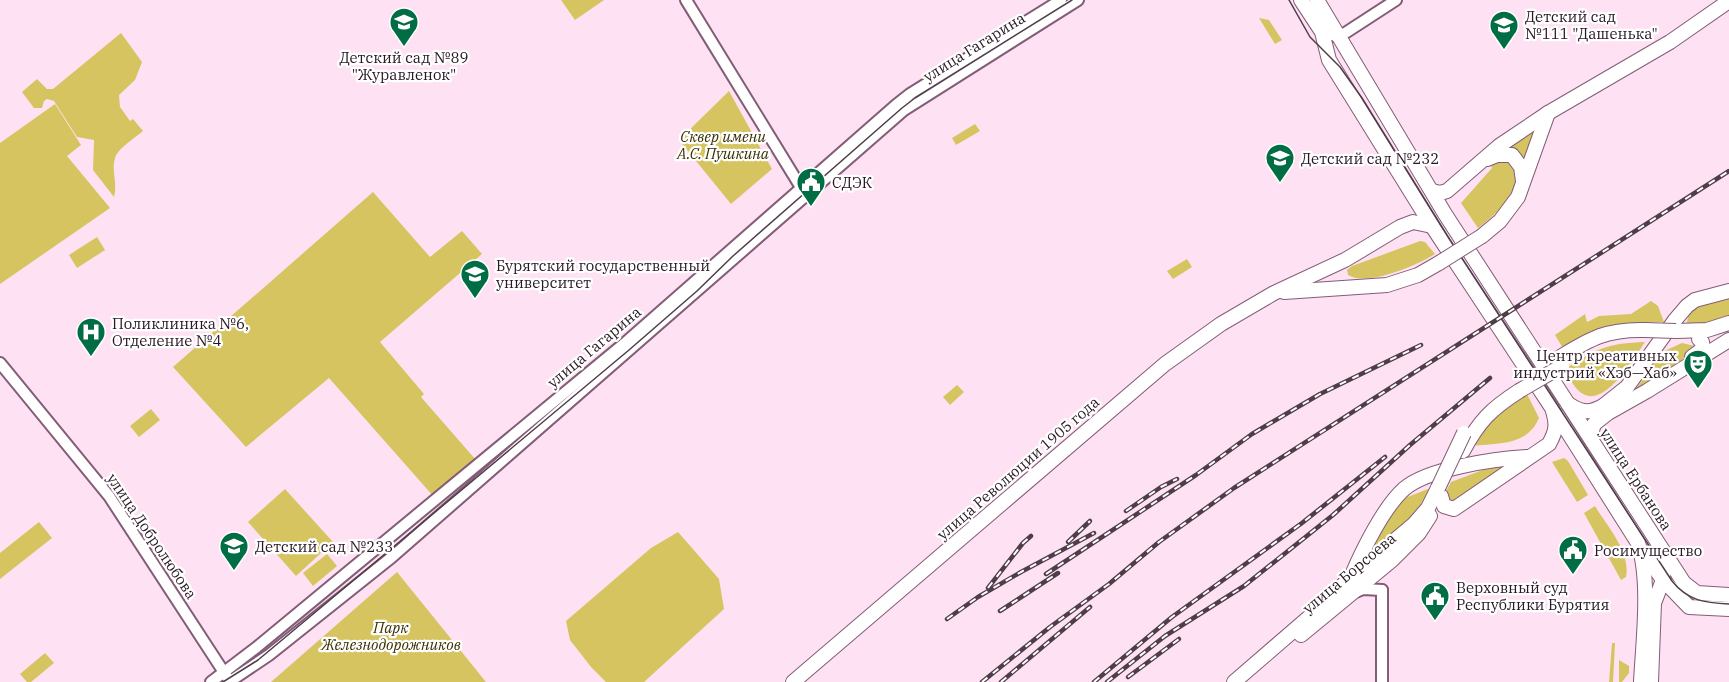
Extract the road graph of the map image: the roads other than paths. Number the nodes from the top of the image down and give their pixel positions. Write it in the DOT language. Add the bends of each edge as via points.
graph roads {
  1 [pos="686,0"];
  2 [pos="1060,0"];
  3 [pos="1078,0"];
  4 [pos="1301,0"];
  5 [pos="1317,0"];
  6 [pos="1396,0"];
  7 [pos="1729,1"];
  8 [pos="1322,32"];
  9 [pos="1339,37"];
  10 [pos="1548,113"];
  11 [pos="1485,159"];
  12 [pos="1523,183"];
  13 [pos="1432,191"];
  14 [pos="1447,191"];
  15 [pos="804,192"];
  16 [pos="1445,214"];
  17 [pos="1432,226"];
  18 [pos="1345,260"];
  19 [pos="1352,286"];
  20 [pos="1729,291"];
  21 [pos="1274,293"];
  22 [pos="1729,323"];
  23 [pos="1675,335"];
  24 [pos="1729,338"];
  25 [pos="1699,339"];
  26 [pos="0,363"];
  27 [pos="1517,387"];
  28 [pos="1568,403"];
  29 [pos="1603,406"];
  30 [pos="1552,408"];
  31 [pos="1590,437"];
  32 [pos="1577,447"];
  33 [pos="1526,459"];
  34 [pos="1441,492"];
  35 [pos="1638,543"];
  36 [pos="1409,544"];
  37 [pos="1663,551"];
  38 [pos="1373,575"];
  39 [pos="1351,577"];
  40 [pos="1663,580"];
  41 [pos="1382,590"];
  42 [pos="1350,595"];
  43 [pos="1729,595"];
  44 [pos="1729,609"];
  45 [pos="228,678"];
  46 [pos="211,682"];
  47 [pos="793,682"];
  48 [pos="1233,682"];
  49 [pos="1242,682"];
  50 [pos="1382,682"];
  51 [pos="1641,682"];
  52 [pos="1651,682"];
  1 -- 15 [label="street"];
  2 -- 15 [label="street, улица Гагарина" via="910,93 869,127"];
  3 -- 15 [label="street, улица Гагарина" via="922,97"];
  4 -- 8 [label="main road"];
  5 -- 9 [label="main road, улица Ербанова"];
  6 -- 9 [label="street"];
  7 -- 10 [label="main road" via="1670,42"];
  8 -- 9 [label="street"];
  8 -- 17 [label="main road" via="1329,60"];
  9 -- 13 [label="main road, улица Ербанова"];
  10 -- 11 [label="main road"];
  10 -- 12 [label="main road, улица Революции 1905 года"];
  11 -- 12 [label="main road" via="1512,155 1521,167"];
  11 -- 14 [label="main road"];
  12 -- 19 [label="main road, улица Революции 1905 года, bridge" via="1510,209 1482,236 1439,263 1403,281"];
  13 -- 14 [label="main road"];
  13 -- 16 [label="main road, улица Ербанова"];
  14 -- 16 [label="main road" via="1443,202"];
  15 -- 45 [label="street, улица Гагарина" via="257,647"];
  15 -- 45 [label="street, улица Гагарина" via="392,557 269,655"];
  16 -- 28 [label="main road, улица Ербанова"];
  17 -- 18 [label="main road, улица Революции 1905 года" via="1407,223"];
  17 -- 30 [label="main road"];
  18 -- 19 [label="main road" via="1340,274 1344,283"];
  18 -- 21 [label="main road, улица Революции 1905 года"];
  19 -- 21 [label="main road, улица Революции 1905 года"];
  20 -- 29 [label="main road" via="1687,306 1627,387"];
  21 -- 47 [label="main road, улица Революции 1905 года" via="1165,364"];
  22 -- 23 [label="main road"];
  23 -- 25 [label="main road"];
  23 -- 27 [label="main road, bridge" via="1618,331 1595,337"];
  24 -- 25 [label="main road"];
  24 -- 31 [label="main road" via="1608,413 1594,424"];
  25 -- 29 [label="main road" via="1701,351"];
  26 -- 45 [label="street, улица Добролюбова" via="109,496"];
  27 -- 34 [label="main road, улица Борсоева" via="1475,428"];
  27 -- 34 [label="main road, bridge" via="1504,391 1486,406 1464,433"];
  28 -- 29 [label="main road" via="1581,411 1593,412"];
  28 -- 31 [label="main road, улица Ербанова"];
  30 -- 32 [label="main road"];
  30 -- 33 [label="main road" via="1556,432 1549,444"];
  31 -- 37 [label="main road, улица Ербанова"];
  32 -- 35 [label="main road"];
  32 -- 36 [label="main road" via="1562,443 1511,473"];
  33 -- 34 [label="main road" via="1454,508 1444,506"];
  33 -- 39 [label="main road, улица Борсоева" via="1487,461 1434,474 1404,488 1360,554"];
  34 -- 36 [label="main road, улица Борсоева" via="1423,527"];
  34 -- 39 [label="main road, улица Борсоева" via="1414,524"];
  35 -- 40 [label="main road"];
  35 -- 51 [label="main road" via="1645,578"];
  36 -- 38 [label="main road, улица Борсоева"];
  37 -- 40 [label="main road, улица Ербанова"];
  37 -- 43 [label="main road" via="1684,583 1697,593"];
  38 -- 41 [label="street"];
  38 -- 42 [label="main road, улица Борсоева"];
  39 -- 48 [label="main road, улица Борсоева"];
  40 -- 44 [label="main road" via="1689,607"];
  40 -- 52 [label="main road, улица Ербанова" via="1654,603"];
  41 -- 42 [label="street" via="1363,589"];
  41 -- 50 [label="street"];
  42 -- 49 [label="main road, улица Борсоева"];
  45 -- 46 [label="street, улица Гагарина"];
}
